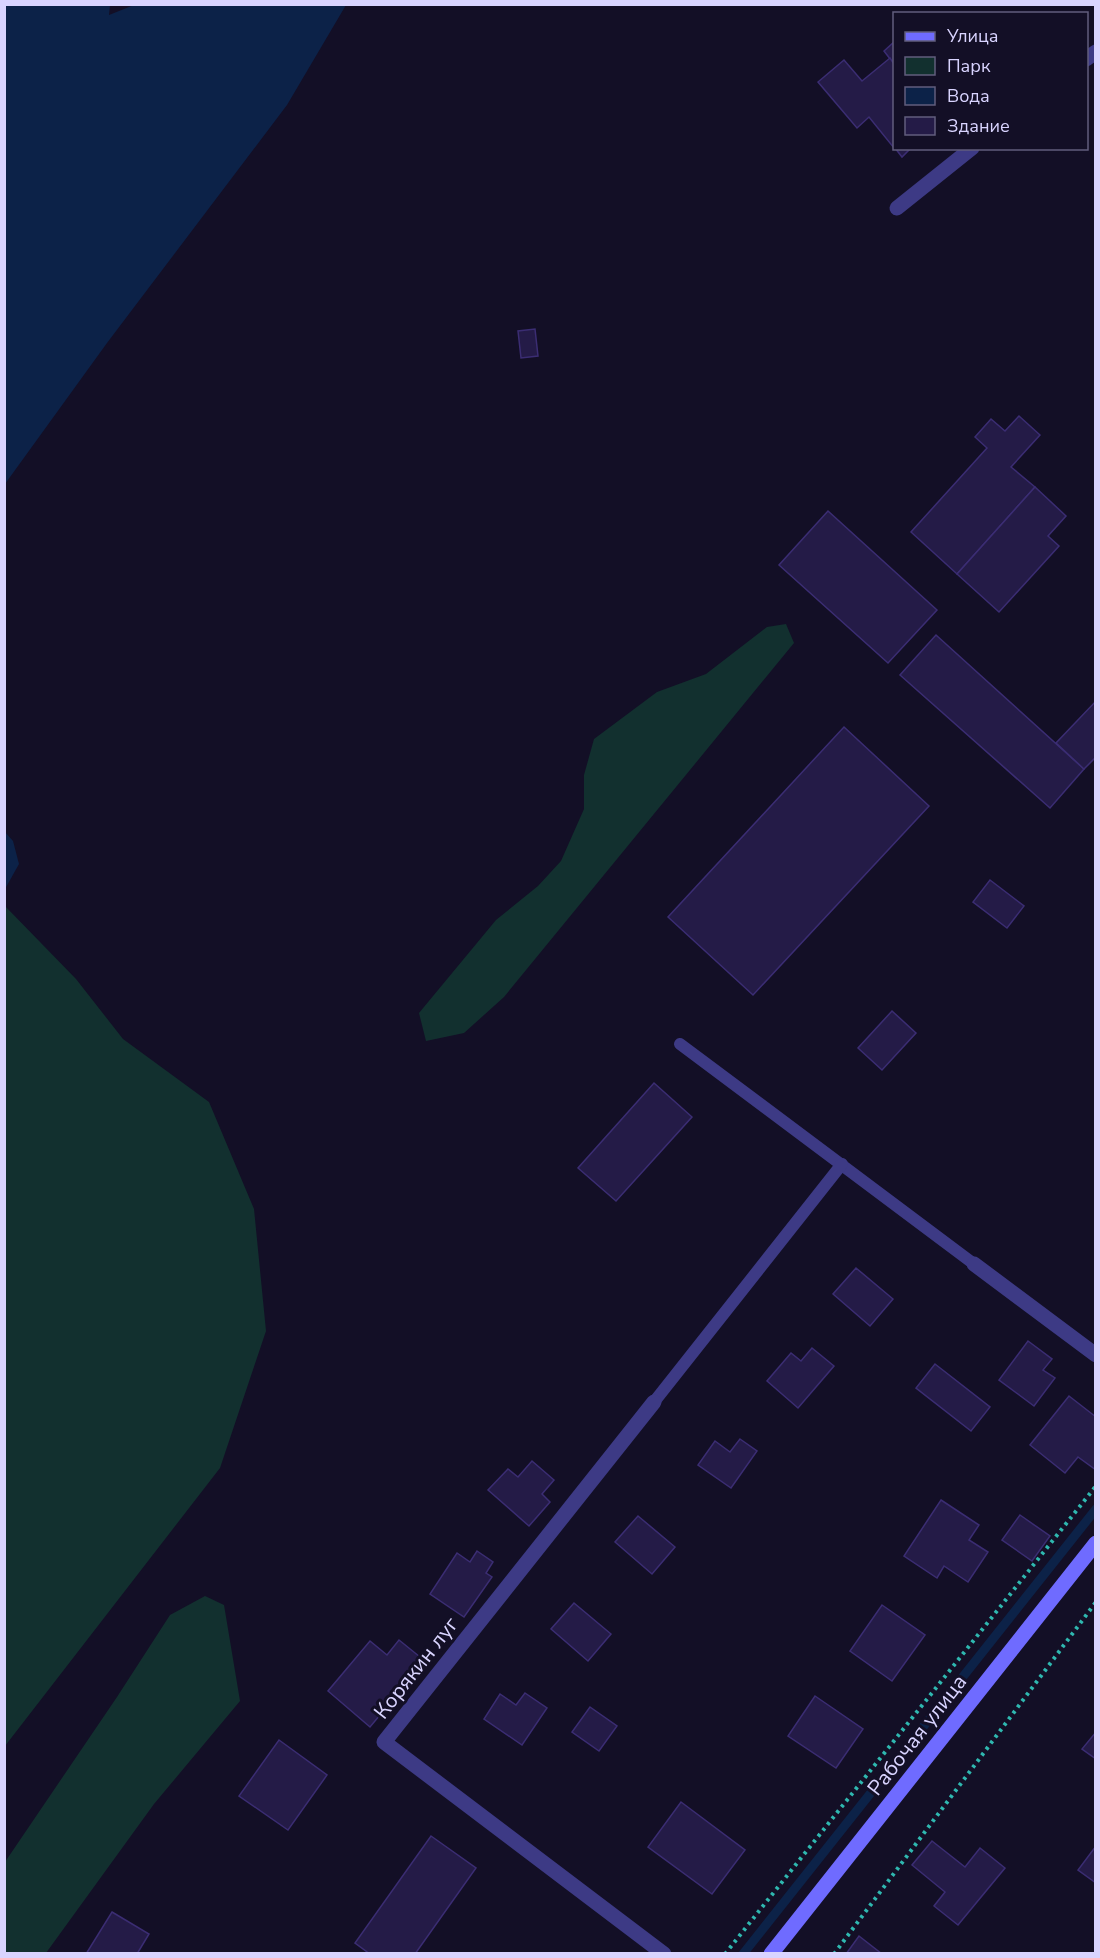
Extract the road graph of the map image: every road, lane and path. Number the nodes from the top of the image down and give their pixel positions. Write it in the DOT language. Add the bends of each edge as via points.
graph roads {
  1 [pos="970,150"];
  2 [pos="897,208"];
  3 [pos="680,1044"];
  4 [pos="842,1164"];
  5 [pos="974,1264"];
  6 [pos="1095,1355"];
  7 [pos="654,1402"];
  8 [pos="1095,1486"];
  9 [pos="1095,1544"];
  10 [pos="1095,1602"];
  11 [pos="664,1953"];
  12 [pos="725,1953"];
  13 [pos="771,1953"];
  14 [pos="834,1953"];
  1 -- 2 [label="street"];
  3 -- 4 [label="lane"];
  4 -- 5 [label="lane"];
  4 -- 7 [label="lane"];
  5 -- 6 [label="street"];
  7 -- 11 [label="street, Корякин луг" via="384,1742"];
  8 -- 12 [label="path"];
  9 -- 13 [label="main road, Рабочая улица"];
  10 -- 14 [label="path"];
}
